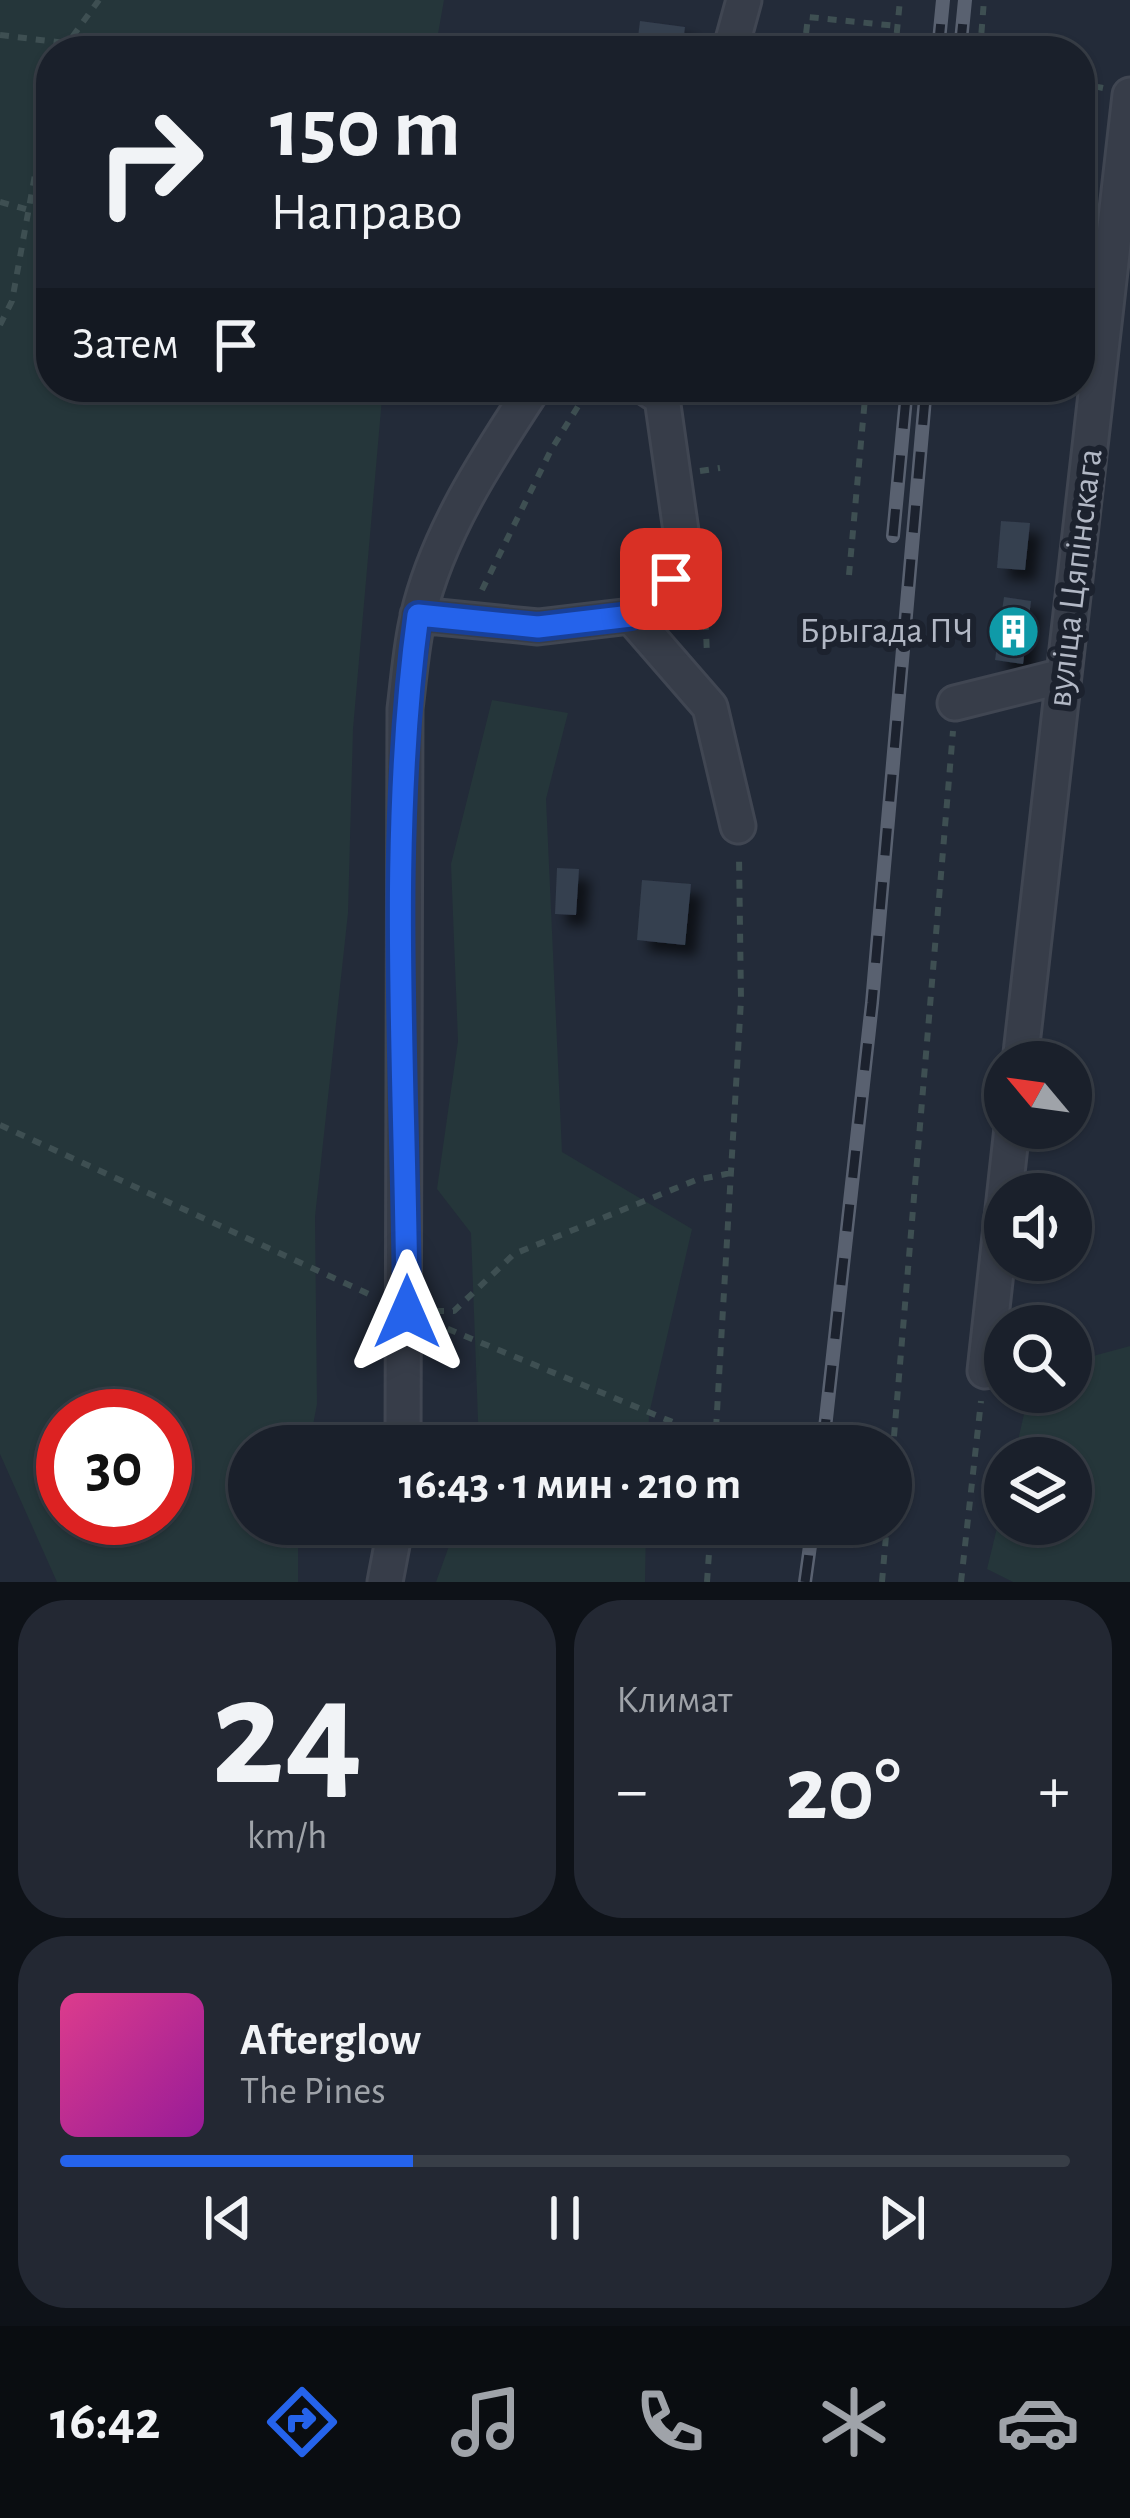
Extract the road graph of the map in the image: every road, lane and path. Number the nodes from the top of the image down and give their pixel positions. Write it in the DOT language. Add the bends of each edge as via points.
graph roads {
  1 [pos="99,0"];
  2 [pos="744,0"];
  3 [pos="900,0"];
  4 [pos="984,0"];
  5 [pos="897,26"];
  6 [pos="0,35"];
  7 [pos="72,36"];
  8 [pos="734,36"];
  9 [pos="806,36"];
  10 [pos="896,36"];
  11 [pos="981,36"];
  12 [pos="36,41"];
  13 [pos="1130,95"];
  14 [pos="36,173"];
  15 [pos="0,202"];
  16 [pos="29,213"];
  17 [pos="36,214"];
  18 [pos="0,325"];
  19 [pos="1095,399"];
  20 [pos="524,402"];
  21 [pos="581,402"];
  22 [pos="663,402"];
  23 [pos="865,402"];
  24 [pos="1095,402"];
  25 [pos="849,575"];
  26 [pos="418,615"];
  27 [pos="631,616"];
  28 [pos="468,620"];
  29 [pos="1063,676"];
  30 [pos="955,703"];
  31 [pos="738,826"];
  32 [pos="1022,1041"];
  33 [pos="0,1126"];
  34 [pos="1010,1149"];
  35 [pos="731,1173"];
  36 [pos="992,1305"];
  37 [pos="407,1312"];
  38 [pos="984,1380"];
  39 [pos="404,1425"];
  40 [pos="673,1425"];
  41 [pos="716,1425"];
  42 [pos="895,1425"];
  43 [pos="393,1545"];
  44 [pos="710,1545"];
  45 [pos="885,1545"];
  46 [pos="385,1582"];
  47 [pos="707,1582"];
  48 [pos="882,1582"];
  49 [pos="961,1582"];
  1 -- 7 [label="path"];
  2 -- 8 [label="street"];
  3 -- 5 [label="path"];
  4 -- 11 [label="path"];
  5 -- 9 [label="path" via="808,17"];
  5 -- 10 [label="path"];
  6 -- 12 [label="path"];
  13 -- 19 [label="street, вуліца Цяпінскага"];
  14 -- 16 [label="path"];
  15 -- 16 [label="path"];
  16 -- 17 [label="path"];
  16 -- 18 [label="path"];
  20 -- 26 [label="street" via="475,479"];
  21 -- 28 [label="path" via="507,532"];
  22 -- 27 [label="street" via="681,531 671,579"];
  23 -- 25 [label="path"];
  24 -- 29 [label="street, вуліца Цяпінскага"];
  26 -- 28 [label="street"];
  26 -- 37 [label="street" via="402,808"];
  27 -- 28 [label="street" via="538,627"];
  27 -- 31 [label="street" via="710,707"];
  29 -- 30 [label="street"];
  29 -- 32 [label="street, вуліца Цяпінскага"];
  30 -- 42 [label="path"];
  31 -- 35 [label="path" via="741,1000"];
  33 -- 37 [label="path"];
  34 -- 36 [label="street"];
  35 -- 37 [label="path" via="514,1254 454,1311"];
  35 -- 41 [label="path"];
  37 -- 39 [label="street"];
  37 -- 40 [label="path"];
  38 -- 49 [label="path"];
  43 -- 46 [label="street"];
  44 -- 47 [label="path"];
  45 -- 48 [label="path"];
}
